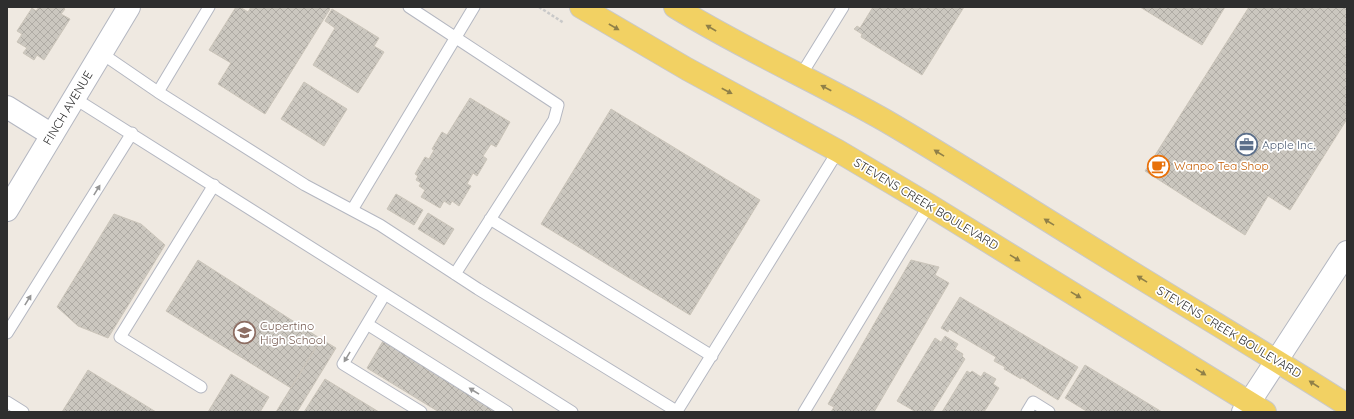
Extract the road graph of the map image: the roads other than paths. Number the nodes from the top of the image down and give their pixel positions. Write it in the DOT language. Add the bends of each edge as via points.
graph roads {
  1 [pos="129,7"];
  2 [pos="209,7"];
  3 [pos="409,7"];
  4 [pos="474,7"];
  5 [pos="581,7"];
  6 [pos="675,7"];
  7 [pos="842,7"];
  8 [pos="456,37"];
  9 [pos="101,53"];
  10 [pos="801,75"];
  11 [pos="158,92"];
  12 [pos="74,98"];
  13 [pos="7,107"];
  14 [pos="132,133"];
  15 [pos="52,135"];
  16 [pos="838,151"];
  17 [pos="214,185"];
  18 [pos="929,205"];
  19 [pos="7,210"];
  20 [pos="352,210"];
  21 [pos="490,219"];
  22 [pos="1347,252"];
  23 [pos="455,274"];
  24 [pos="385,294"];
  25 [pos="367,324"];
  26 [pos="7,333"];
  27 [pos="712,356"];
  28 [pos="1277,360"];
  29 [pos="201,387"];
  30 [pos="7,402"];
  31 [pos="1347,405"];
  32 [pos="1253,409"];
  33 [pos="23,412"];
  34 [pos="421,412"];
  35 [pos="508,412"];
  36 [pos="572,412"];
  37 [pos="677,412"];
  38 [pos="804,412"];
  39 [pos="1027,412"];
  40 [pos="1049,412"];
  1 -- 9 [label="street, FINCH AVENUE"];
  2 -- 11 [label="lane"];
  3 -- 8 [label="lane"];
  4 -- 8 [label="lane"];
  5 -- 16 [label="main road, STEVENS CREEK BOULEVARD, one-way" via="687,70"];
  10 -- 6 [label="main road, STEVENS CREEK BOULEVARD, one-way" via="738,44"];
  7 -- 10 [label="lane"];
  8 -- 20 [label="lane"];
  8 -- 21 [label="lane" via="558,104 554,120"];
  9 -- 11 [label="lane"];
  9 -- 12 [label="street, FINCH AVENUE"];
  28 -- 10 [label="main road, STEVENS CREEK BOULEVARD, one-way" via="911,136"];
  11 -- 20 [label="lane" via="304,185"];
  12 -- 14 [label="lane"];
  12 -- 15 [label="street, FINCH AVENUE"];
  13 -- 15 [label="street"];
  14 -- 17 [label="lane"];
  26 -- 14 [label="lane, one-way"];
  15 -- 19 [label="street, FINCH AVENUE"];
  16 -- 18 [label="main road, STEVENS CREEK BOULEVARD"];
  16 -- 27 [label="lane"];
  17 -- 24 [label="lane"];
  17 -- 29 [label="lane" via="120,337"];
  18 -- 32 [label="main road, STEVENS CREEK BOULEVARD, one-way"];
  18 -- 38 [label="lane"];
  20 -- 23 [label="lane" via="380,225"];
  21 -- 23 [label="lane"];
  21 -- 27 [label="lane"];
  22 -- 28 [label="street"];
  23 -- 37 [label="lane"];
  24 -- 25 [label="lane"];
  24 -- 36 [label="lane"];
  25 -- 34 [label="lane, one-way" via="343,364"];
  35 -- 25 [label="lane, one-way"];
  27 -- 37 [label="lane"];
  31 -- 28 [label="main road, STEVENS CREEK BOULEVARD, one-way"];
  28 -- 32 [label="street"];
  30 -- 33 [label="lane"];
  39 -- 40 [label="lane" via="1033,402"];
}
